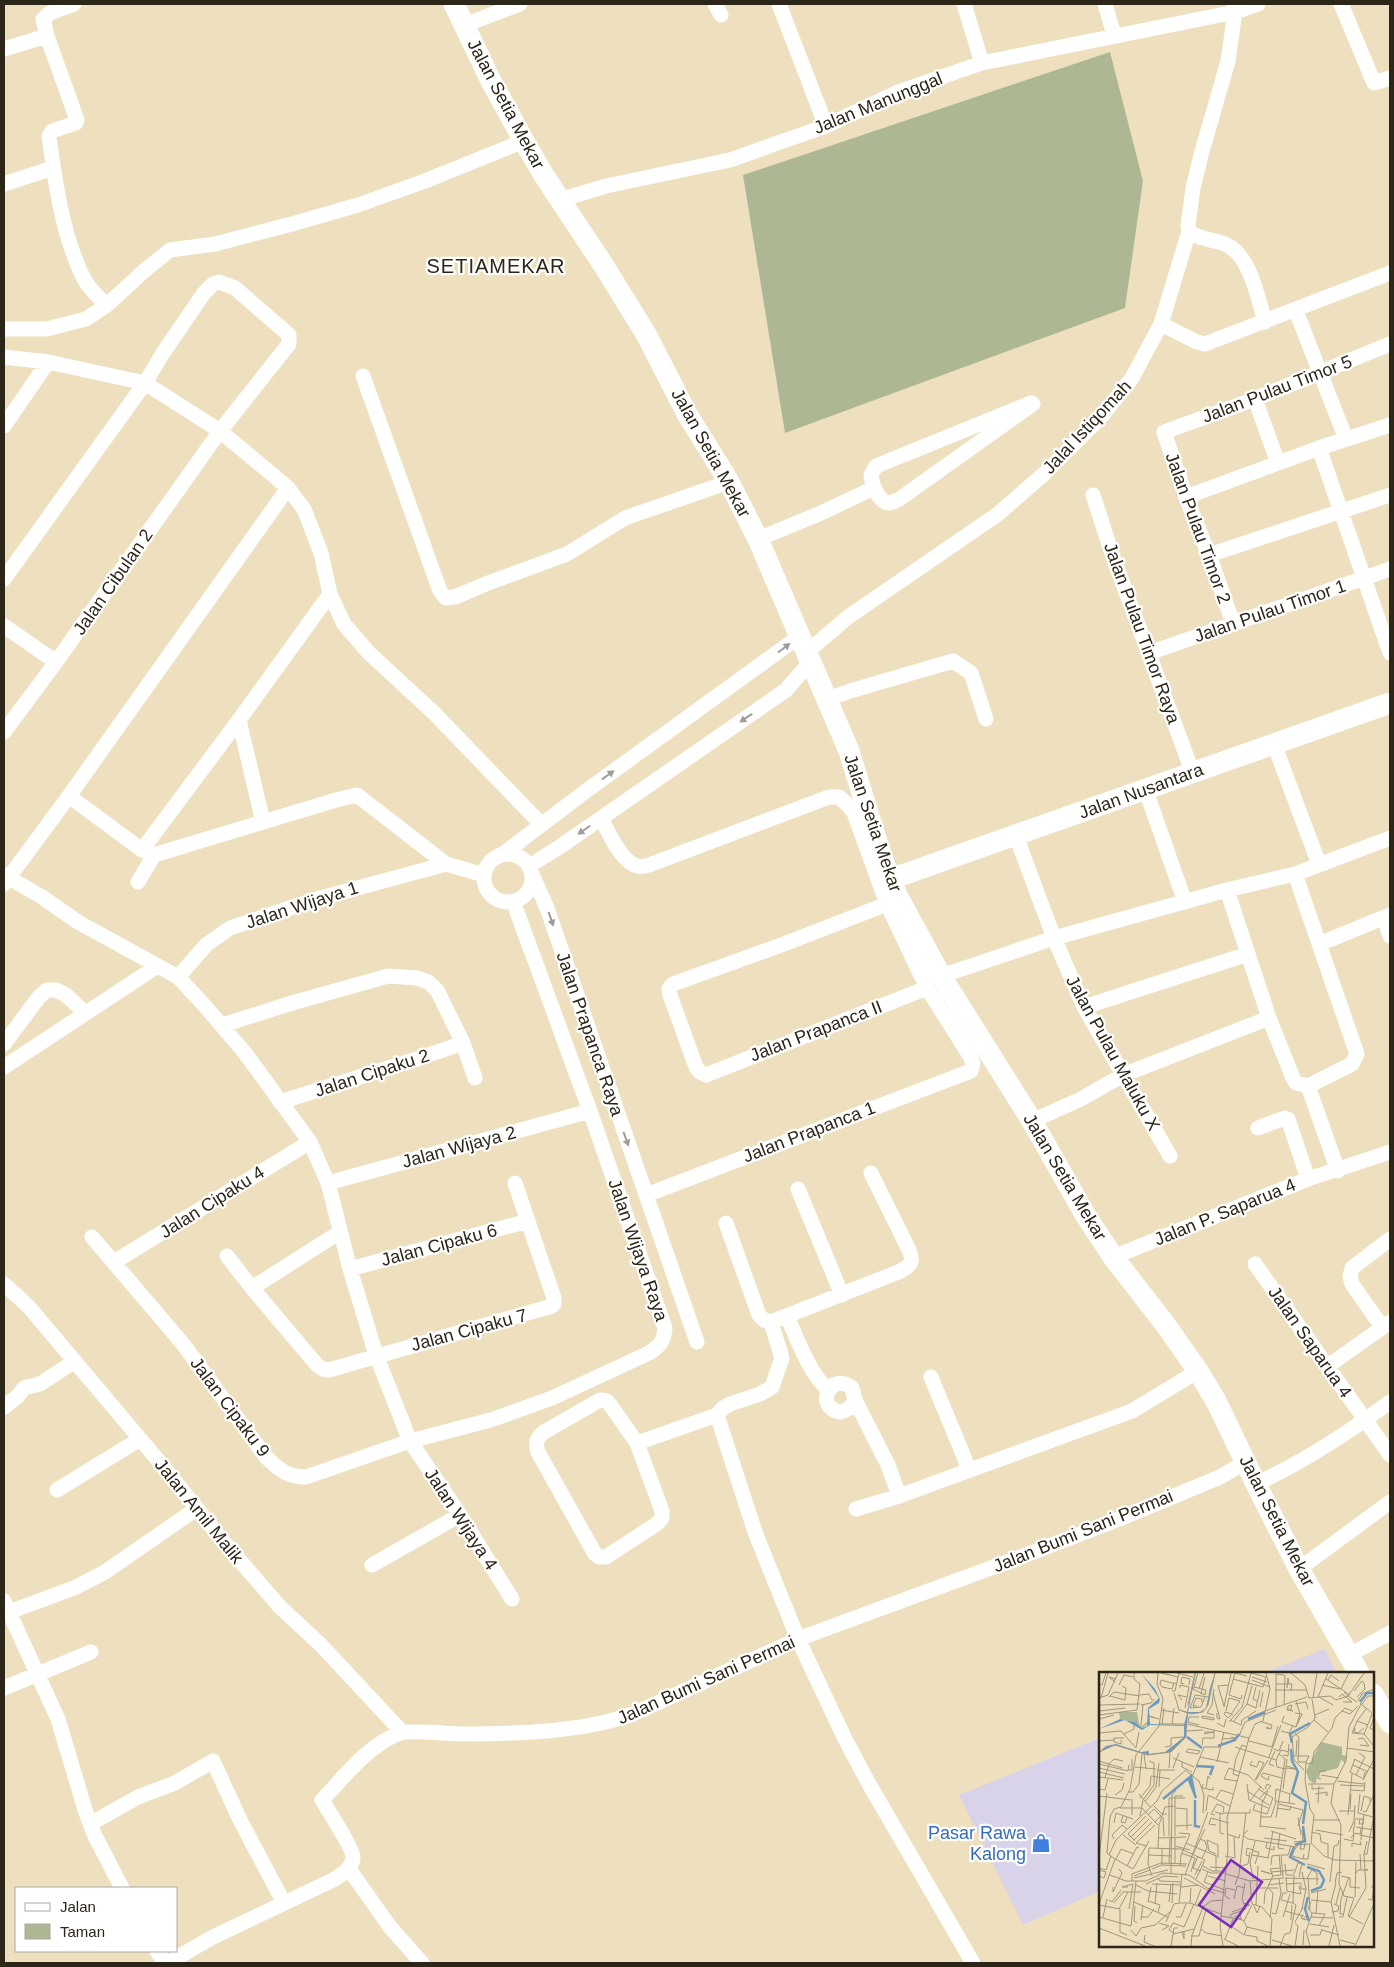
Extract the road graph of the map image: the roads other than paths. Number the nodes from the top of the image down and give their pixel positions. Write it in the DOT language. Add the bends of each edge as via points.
graph roads {
  1 [pos="74,4"];
  2 [pos="454,4"];
  3 [pos="520,4"];
  4 [pos="964,4"];
  5 [pos="1105,4"];
  6 [pos="1258,4"];
  7 [pos="1341,4"];
  8 [pos="784,5"];
  9 [pos="1234,8"];
  10 [pos="464,25"];
  11 [pos="47,36"];
  12 [pos="1114,36"];
  13 [pos="4,49"];
  14 [pos="982,63"];
  15 [pos="1390,78"];
  16 [pos="826,126"];
  17 [pos="524,142"];
  18 [pos="53,168"];
  19 [pos="4,184"];
  20 [pos="560,200"];
  21 [pos="1189,231"];
  22 [pos="1390,274"];
  23 [pos="107,305"];
  24 [pos="1296,311"];
  25 [pos="1265,322"];
  26 [pos="1161,324"];
  27 [pos="4,329"];
  28 [pos="1390,344"];
  29 [pos="4,357"];
  30 [pos="48,362"];
  31 [pos="1320,373"];
  32 [pos="363,376"];
  33 [pos="146,383"];
  34 [pos="1256,399"];
  35 [pos="1390,425"];
  36 [pos="4,426"];
  37 [pos="220,431"];
  38 [pos="1164,432"];
  39 [pos="1346,439"];
  40 [pos="1319,448"];
  41 [pos="1278,463"];
  42 [pos="728,480"];
  43 [pos="288,488"];
  44 [pos="874,488"];
  45 [pos="1093,495"];
  46 [pos="1390,495"];
  47 [pos="1186,497"];
  48 [pos="1342,511"];
  49 [pos="758,539"];
  50 [pos="1209,554"];
  51 [pos="1390,569"];
  52 [pos="1364,578"];
  53 [pos="4,579"];
  54 [pos="330,594"];
  55 [pos="1233,624"];
  56 [pos="4,626"];
  57 [pos="806,650"];
  58 [pos="1149,653"];
  59 [pos="1390,653"];
  60 [pos="56,662"];
  61 [pos="828,699"];
  62 [pos="1390,703"];
  63 [pos="986,719"];
  64 [pos="239,720"];
  65 [pos="4,732"];
  66 [pos="1274,744"];
  67 [pos="1192,772"];
  68 [pos="1145,788"];
  69 [pos="69,796"];
  70 [pos="601,818"];
  71 [pos="263,822"];
  72 [pos="541,824"];
  73 [pos="1016,836"];
  74 [pos="1390,838"];
  75 [pos="148,852"];
  76 [pos="503,854"];
  77 [pos="446,864"];
  78 [pos="1319,864"];
  79 [pos="531,870"];
  80 [pos="1295,874"];
  81 [pos="484,875"];
  82 [pos="5,879"];
  83 [pos="891,879"];
  84 [pos="138,882"];
  85 [pos="1227,890"];
  86 [pos="513,901"];
  87 [pos="1185,902"];
  88 [pos="887,904"];
  89 [pos="1387,916"];
  90 [pos="1390,936"];
  91 [pos="1054,938"];
  92 [pos="1320,944"];
  93 [pos="1248,954"];
  94 [pos="156,967"];
  95 [pos="178,978"];
  96 [pos="934,982"];
  97 [pos="1084,1007"];
  98 [pos="85,1013"];
  99 [pos="1269,1018"];
  100 [pos="222,1025"];
  101 [pos="463,1043"];
  102 [pos="4,1044"];
  103 [pos="4,1067"];
  104 [pos="1123,1075"];
  105 [pos="475,1078"];
  106 [pos="1308,1086"];
  107 [pos="280,1102"];
  108 [pos="590,1110"];
  109 [pos="1032,1121"];
  110 [pos="1258,1128"];
  111 [pos="310,1142"];
  112 [pos="1390,1152"];
  113 [pos="1170,1156"];
  114 [pos="1338,1170"];
  115 [pos="871,1173"];
  116 [pos="1308,1179"];
  117 [pos="328,1182"];
  118 [pos="515,1184"];
  119 [pos="798,1189"];
  120 [pos="646,1195"];
  121 [pos="528,1221"];
  122 [pos="726,1222"];
  123 [pos="340,1232"];
  124 [pos="92,1237"];
  125 [pos="1390,1239"];
  126 [pos="227,1256"];
  127 [pos="1113,1258"];
  128 [pos="114,1262"];
  129 [pos="1255,1264"];
  130 [pos="350,1269"];
  131 [pos="252,1288"];
  132 [pos="5,1289"];
  133 [pos="842,1295"];
  134 [pos="787,1316"];
  135 [pos="771,1322"];
  136 [pos="1386,1324"];
  137 [pos="697,1342"];
  138 [pos="802,1351"];
  139 [pos="376,1355"];
  140 [pos="782,1358"];
  141 [pos="75,1360"];
  142 [pos="1328,1366"];
  143 [pos="1198,1371"];
  144 [pos="931,1377"];
  145 [pos="829,1389"];
  146 [pos="855,1400"];
  147 [pos="1390,1402"];
  148 [pos="4,1407"];
  149 [pos="717,1415"];
  150 [pos="1364,1421"];
  151 [pos="140,1439"];
  152 [pos="410,1440"];
  153 [pos="637,1443"];
  154 [pos="1390,1455"];
  155 [pos="1246,1462"];
  156 [pos="969,1469"];
  157 [pos="1256,1484"];
  158 [pos="57,1490"];
  159 [pos="899,1496"];
  160 [pos="1390,1502"];
  161 [pos="196,1508"];
  162 [pos="856,1509"];
  163 [pos="460,1514"];
  164 [pos="372,1565"];
  165 [pos="1299,1569"];
  166 [pos="512,1599"];
  167 [pos="6,1607"];
  168 [pos="1390,1633"];
  169 [pos="798,1639"];
  170 [pos="91,1652"];
  171 [pos="1349,1655"];
  172 [pos="1358,1672"];
  173 [pos="37,1673"];
  174 [pos="4,1688"];
  175 [pos="1374,1696"];
  176 [pos="1390,1723"];
  177 [pos="402,1732"];
  178 [pos="90,1824"];
  179 [pos="348,1869"];
  180 [pos="121,1887"];
  181 [pos="284,1903"];
  182 [pos="159,1952"];
  183 [pos="166,1963"];
  184 [pos="422,1963"];
  185 [pos="973,1963"];
  1 -- 11 [label="street" via="46,15 43,19"];
  2 -- 10 [label="street, Jalan Setia Mekar"];
  3 -- 10 [label="street"];
  4 -- 14 [label="street"];
  5 -- 12 [label="street"];
  6 -- 9 [label="street, Jalan Manunggal"];
  7 -- 15 [label="street" via="1374,83"];
  8 -- 16 [label="street"];
  9 -- 12 [label="street, Jalan Manunggal"];
  9 -- 21 [label="street, Jalal Istiqomah" via="1228,61 1193,188"];
  10 -- 17 [label="street, Jalan Setia Mekar"];
  11 -- 13 [label="street"];
  11 -- 18 [label="street" via="77,120 72,126 50,133"];
  12 -- 14 [label="street, Jalan Manunggal"];
  14 -- 16 [label="street, Jalan Manunggal" via="898,92"];
  16 -- 20 [label="street, Jalan Manunggal" via="730,160 606,186"];
  17 -- 20 [label="street, Jalan Setia Mekar"];
  17 -- 23 [label="street" via="358,205 215,244 170,250"];
  18 -- 19 [label="street"];
  18 -- 23 [label="street" via="68,237 84,280"];
  20 -- 42 [label="street, Jalan Setia Mekar" via="646,334 687,414"];
  21 -- 25 [label="street" via="1237,250 1251,278"];
  21 -- 26 [label="street, Jalal Istiqomah"];
  22 -- 24 [label="street"];
  23 -- 27 [label="street" via="86,319 47,329"];
  24 -- 25 [label="street"];
  24 -- 31 [label="street"];
  25 -- 26 [label="street" via="1205,344"];
  26 -- 57 [label="street, Jalal Istiqomah" via="1132,378 1101,416 1044,473 998,514 848,617"];
  28 -- 31 [label="street, Jalan Pulau Timor 5"];
  29 -- 30 [label="street"];
  30 -- 33 [label="street"];
  30 -- 36 [label="street"];
  31 -- 34 [label="street, Jalan Pulau Timor 5"];
  31 -- 39 [label="street"];
  32 -- 42 [label="street" via="440,591 446,598 567,554 625,518"];
  33 -- 37 [label="street"];
  33 -- 37 [label="street, Jalan Cibulan 2" via="212,284 219,282 235,288 290,339"];
  33 -- 53 [label="street"];
  34 -- 38 [label="street, Jalan Pulau Timor 5"];
  34 -- 41 [label="street"];
  35 -- 39 [label="street"];
  37 -- 43 [label="street"];
  37 -- 60 [label="street, Jalan Cibulan 2"];
  38 -- 47 [label="street, Jalan Pulau Timor 2"];
  39 -- 40 [label="street"];
  40 -- 41 [label="street"];
  40 -- 48 [label="street"];
  41 -- 47 [label="street"];
  42 -- 49 [label="street, Jalan Setia Mekar"];
  43 -- 54 [label="street" via="304,509 314,532"];
  43 -- 69 [label="street"];
  44 -- 44 [label="street" via="871,475 876,466 1033,404 898,500 884,502"];
  44 -- 49 [label="street"];
  45 -- 58 [label="street, Jalan Pulau Timor Raya"];
  46 -- 48 [label="street"];
  47 -- 50 [label="street, Jalan Pulau Timor 2"];
  48 -- 50 [label="street"];
  48 -- 52 [label="street"];
  49 -- 57 [label="street, Jalan Setia Mekar"];
  50 -- 55 [label="street, Jalan Pulau Timor 2"];
  51 -- 52 [label="street, Jalan Pulau Timor 1"];
  52 -- 55 [label="street, Jalan Pulau Timor 1"];
  52 -- 59 [label="street"];
  54 -- 64 [label="street"];
  54 -- 72 [label="street" via="344,624 368,652 434,713"];
  55 -- 58 [label="street, Jalan Pulau Timor 1"];
  56 -- 60 [label="street"];
  57 -- 61 [label="street, Jalan Setia Mekar"];
  57 -- 70 [label="street, one-way" via="786,690"];
  72 -- 57 [label="street, one-way"];
  58 -- 67 [label="street, Jalan Pulau Timor Raya"];
  60 -- 65 [label="street, Jalan Cibulan 2"];
  61 -- 63 [label="street" via="953,661 971,673"];
  61 -- 83 [label="street, Jalan Setia Mekar" via="849,751"];
  62 -- 66 [label="street, Jalan Nusantara"];
  64 -- 71 [label="street"];
  64 -- 75 [label="street"];
  66 -- 67 [label="street, Jalan Nusantara"];
  66 -- 78 [label="street"];
  67 -- 68 [label="street, Jalan Nusantara"];
  68 -- 73 [label="street, Jalan Nusantara"];
  68 -- 87 [label="street"];
  69 -- 75 [label="street"];
  69 -- 82 [label="street"];
  70 -- 79 [label="street, one-way"];
  70 -- 88 [label="street" via="621,854 629,862 644,866 828,797 839,797 854,813"];
  71 -- 75 [label="street"];
  71 -- 77 [label="street" via="357,795"];
  72 -- 76 [label="street"];
  73 -- 83 [label="street, Jalan Nusantara"];
  73 -- 91 [label="street, Jalan Pulau Maluku X"];
  74 -- 78 [label="street, Jalan Prapanca II"];
  75 -- 84 [label="street"];
  76 -- 79 [label="street" via="518,855"];
  76 -- 81 [label="street" via="490,862"];
  77 -- 81 [label="street"];
  77 -- 95 [label="street, Jalan Wijaya 1" via="333,894 230,928 206,945"];
  78 -- 80 [label="street, Jalan Prapanca II"];
  79 -- 86 [label="street" via="532,883 528,891"];
  79 -- 120 [label="street, Jalan Prapanca Raya, one-way"];
  80 -- 85 [label="street, Jalan Prapanca II"];
  80 -- 92 [label="street"];
  81 -- 86 [label="street" via="487,890 492,896 498,900"];
  82 -- 94 [label="street"];
  83 -- 96 [label="street, Jalan Setia Mekar"];
  85 -- 87 [label="street, Jalan Prapanca II"];
  85 -- 93 [label="street"];
  86 -- 108 [label="street, Jalan Wijaya Raya"];
  87 -- 91 [label="street, Jalan Prapanca II"];
  88 -- 96 [label="street"];
  88 -- 96 [label="street, Jalan Prapanca II" via="672,984 670,995 696,1068 706,1075"];
  89 -- 90 [label="street"];
  89 -- 92 [label="street"];
  91 -- 96 [label="street, Jalan Prapanca II"];
  91 -- 97 [label="street, Jalan Pulau Maluku X"];
  92 -- 106 [label="street" via="1356,1054 1352,1064"];
  93 -- 97 [label="street"];
  93 -- 99 [label="street"];
  94 -- 95 [label="street"];
  94 -- 98 [label="street"];
  95 -- 100 [label="street, Jalan Wijaya 4"];
  96 -- 109 [label="street, Jalan Setia Mekar"];
  96 -- 120 [label="street, Jalan Prapanca 1" via="970,1056 972,1070"];
  97 -- 104 [label="street, Jalan Pulau Maluku X"];
  98 -- 102 [label="street" via="66,995 47,990"];
  98 -- 103 [label="street"];
  99 -- 104 [label="street"];
  99 -- 106 [label="street" via="1293,1078 1296,1083"];
  100 -- 101 [label="street" via="346,987 388,976 401,976 428,982 437,990"];
  100 -- 107 [label="street, Jalan Wijaya 4"];
  101 -- 105 [label="street"];
  101 -- 107 [label="street, Jalan Cipaku 2"];
  104 -- 109 [label="street"];
  104 -- 113 [label="street, Jalan Pulau Maluku X"];
  106 -- 114 [label="street"];
  107 -- 111 [label="street, Jalan Wijaya 4"];
  108 -- 117 [label="street, Jalan Wijaya 2"];
  108 -- 152 [label="street, Jalan Wijaya Raya" via="665,1328 664,1338 659,1347 649,1353 552,1398 491,1420"];
  109 -- 127 [label="street, Jalan Setia Mekar"];
  110 -- 116 [label="street" via="1288,1119"];
  111 -- 117 [label="street, Jalan Wijaya 4"];
  111 -- 128 [label="street, Jalan Cipaku 4"];
  112 -- 114 [label="street, Jalan P. Saparua 4"];
  114 -- 116 [label="street, Jalan P. Saparua 4"];
  115 -- 133 [label="street" via="912,1262 901,1271"];
  116 -- 127 [label="street, Jalan P. Saparua 4"];
  117 -- 123 [label="street, Jalan Wijaya 4"];
  118 -- 121 [label="street"];
  119 -- 133 [label="street"];
  120 -- 137 [label="street, Jalan Prapanca Raya"];
  121 -- 130 [label="street, Jalan Cipaku 6"];
  121 -- 139 [label="street, Jalan Cipaku 7" via="554,1304"];
  122 -- 135 [label="street" via="759,1315"];
  123 -- 130 [label="street, Jalan Wijaya 4"];
  123 -- 131 [label="street"];
  124 -- 128 [label="street, Jalan Cipaku 9"];
  125 -- 136 [label="street" via="1352,1268 1350,1277 1352,1284"];
  126 -- 131 [label="street"];
  127 -- 143 [label="street, Jalan Setia Mekar"];
  128 -- 152 [label="street, Jalan Cipaku 9" via="183,1344 266,1457 283,1472 294,1477 306,1477"];
  129 -- 142 [label="street, Jalan Saparua 4"];
  130 -- 139 [label="street, Jalan Wijaya 4"];
  131 -- 139 [label="street, Jalan Cipaku 7" via="323,1369"];
  132 -- 141 [label="street, Jalan Amil Malik" via="29,1307"];
  133 -- 134 [label="street"];
  134 -- 135 [label="street"];
  134 -- 138 [label="street"];
  135 -- 140 [label="street"];
  136 -- 142 [label="street"];
  138 -- 140 [label="street"];
  138 -- 145 [label="street" via="820,1382"];
  139 -- 152 [label="street, Jalan Wijaya 4"];
  140 -- 149 [label="street" via="772,1387 730,1404"];
  141 -- 148 [label="street" via="40,1384 24,1388"];
  141 -- 151 [label="street, Jalan Amil Malik"];
  142 -- 150 [label="street, Jalan Saparua 4"];
  143 -- 155 [label="street, Jalan Setia Mekar"];
  143 -- 156 [label="street" via="1132,1412"];
  144 -- 156 [label="street"];
  145 -- 146 [label="street" via="840,1383 848,1385"];
  145 -- 146 [label="street" via="827,1401 837,1411 846,1411"];
  146 -- 159 [label="street"];
  147 -- 150 [label="street"];
  149 -- 153 [label="street"];
  149 -- 169 [label="street" via="755,1532"];
  150 -- 154 [label="street, Jalan Saparua 4"];
  150 -- 157 [label="street" via="1282,1472"];
  151 -- 158 [label="street"];
  151 -- 161 [label="street, Jalan Amil Malik"];
  152 -- 163 [label="street, Jalan Wijaya 4"];
  153 -- 153 [label="street" via="607,1401 600,1400 538,1437 538,1452 595,1554 600,1557 606,1557 662,1518"];
  155 -- 157 [label="street, Jalan Setia Mekar"];
  155 -- 169 [label="street, Jalan Bumi Sani Permai" via="1220,1477 1118,1519"];
  156 -- 159 [label="street"];
  157 -- 165 [label="street, Jalan Setia Mekar"];
  159 -- 162 [label="street"];
  160 -- 165 [label="street"];
  161 -- 167 [label="street" via="105,1572 74,1588"];
  161 -- 177 [label="street, Jalan Amil Malik" via="280,1607 321,1645"];
  163 -- 164 [label="street"];
  163 -- 166 [label="street, Jalan Wijaya 4"];
  165 -- 171 [label="street, Jalan Setia Mekar"];
  167 -- 173 [label="street"];
  168 -- 171 [label="street"];
  169 -- 177 [label="street, Jalan Bumi Sani Permai" via="609,1723 522,1733"];
  169 -- 185 [label="street" via="845,1739"];
  170 -- 173 [label="street"];
  171 -- 172 [label="street, Jalan Setia Mekar"];
  173 -- 174 [label="street"];
  173 -- 178 [label="street" via="58,1720"];
  175 -- 176 [label="street"];
  177 -- 179 [label="street" via="373,1748 322,1800 352,1849 353,1859"];
  178 -- 180 [label="street"];
  178 -- 181 [label="street" via="213,1761"];
  179 -- 181 [label="street" via="333,1880"];
  179 -- 184 [label="street" via="390,1927"];
  181 -- 183 [label="street"];
  182 -- 183 [label="street"];
}
